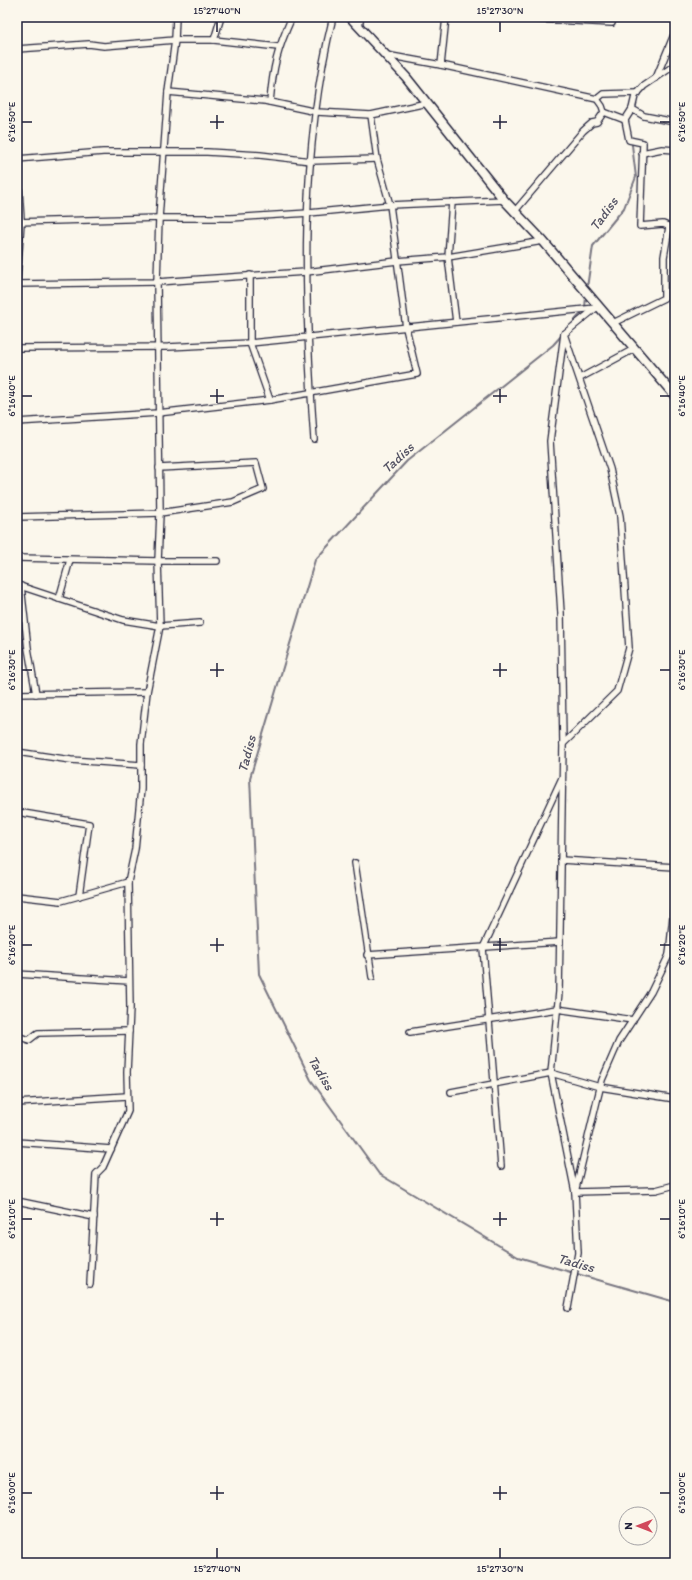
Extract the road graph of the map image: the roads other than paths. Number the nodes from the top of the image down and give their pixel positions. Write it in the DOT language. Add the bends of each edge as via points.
graph roads {
  1 [pos="176,17"];
  2 [pos="221,17"];
  3 [pos="292,17"];
  4 [pos="333,17"];
  5 [pos="350,17"];
  6 [pos="361,17"];
  7 [pos="446,17"];
  8 [pos="497,17"];
  9 [pos="613,17"];
  10 [pos="359,26"];
  11 [pos="675,32"];
  12 [pos="175,40"];
  13 [pos="214,40"];
  14 [pos="278,47"];
  15 [pos="17,49"];
  16 [pos="386,55"];
  17 [pos="441,65"];
  18 [pos="675,65"];
  19 [pos="656,78"];
  20 [pos="168,92"];
  21 [pos="638,93"];
  22 [pos="597,99"];
  23 [pos="270,102"];
  24 [pos="427,103"];
  25 [pos="632,109"];
  26 [pos="317,112"];
  27 [pos="604,112"];
  28 [pos="370,115"];
  29 [pos="625,120"];
  30 [pos="675,122"];
  31 [pos="675,150"];
  32 [pos="164,153"];
  33 [pos="642,153"];
  34 [pos="17,158"];
  35 [pos="377,159"];
  36 [pos="311,162"];
  37 [pos="504,200"];
  38 [pos="452,202"];
  39 [pos="390,205"];
  40 [pos="515,211"];
  41 [pos="309,213"];
  42 [pos="159,218"];
  43 [pos="19,222"];
  44 [pos="672,228"];
  45 [pos="543,241"];
  46 [pos="448,257"];
  47 [pos="397,261"];
  48 [pos="306,272"];
  49 [pos="250,275"];
  50 [pos="157,282"];
  51 [pos="17,284"];
  52 [pos="597,308"];
  53 [pos="456,322"];
  54 [pos="613,323"];
  55 [pos="406,328"];
  56 [pos="564,334"];
  57 [pos="307,338"];
  58 [pos="250,343"];
  59 [pos="158,346"];
  60 [pos="17,348"];
  61 [pos="634,349"];
  62 [pos="580,378"];
  63 [pos="310,394"];
  64 [pos="675,396"];
  65 [pos="270,400"];
  66 [pos="158,413"];
  67 [pos="17,422"];
  68 [pos="314,439"];
  69 [pos="159,468"];
  70 [pos="160,513"];
  71 [pos="17,516"];
  72 [pos="17,558"];
  73 [pos="70,560"];
  74 [pos="158,561"];
  75 [pos="218,561"];
  76 [pos="19,585"];
  77 [pos="59,599"];
  78 [pos="200,623"];
  79 [pos="160,626"];
  80 [pos="147,692"];
  81 [pos="17,694"];
  82 [pos="36,694"];
  83 [pos="563,744"];
  84 [pos="17,752"];
  85 [pos="142,765"];
  86 [pos="563,776"];
  87 [pos="17,812"];
  88 [pos="561,860"];
  89 [pos="355,863"];
  90 [pos="675,867"];
  91 [pos="128,882"];
  92 [pos="17,896"];
  93 [pos="79,896"];
  94 [pos="675,896"];
  95 [pos="560,942"];
  96 [pos="483,948"];
  97 [pos="367,955"];
  98 [pos="668,955"];
  99 [pos="675,956"];
  100 [pos="17,974"];
  101 [pos="372,978"];
  102 [pos="129,981"];
  103 [pos="557,1009"];
  104 [pos="490,1020"];
  105 [pos="632,1020"];
  106 [pos="129,1030"];
  107 [pos="410,1032"];
  108 [pos="17,1036"];
  109 [pos="551,1073"];
  110 [pos="493,1083"];
  111 [pos="600,1087"];
  112 [pos="451,1092"];
  113 [pos="128,1096"];
  114 [pos="675,1099"];
  115 [pos="17,1103"];
  116 [pos="17,1142"];
  117 [pos="111,1149"];
  118 [pos="501,1166"];
  119 [pos="675,1185"];
  120 [pos="575,1192"];
  121 [pos="17,1201"];
  122 [pos="94,1216"];
  123 [pos="90,1284"];
  124 [pos="568,1308"];
  1 -- 12 [label="street"];
  2 -- 13 [label="street"];
  3 -- 14 [label="street"];
  4 -- 26 [label="street" via="321,74"];
  5 -- 10 [label="main road"];
  6 -- 10 [label="street"];
  7 -- 17 [label="street"];
  8 -- 9 [label="street" via="612,23"];
  10 -- 16 [label="main road"];
  11 -- 19 [label="street"];
  12 -- 13 [label="street"];
  12 -- 15 [label="street"];
  12 -- 20 [label="street"];
  13 -- 14 [label="street"];
  14 -- 23 [label="street" via="272,74"];
  16 -- 17 [label="street"];
  16 -- 24 [label="main road"];
  17 -- 22 [label="street"];
  18 -- 19 [label="street"];
  19 -- 21 [label="street"];
  20 -- 23 [label="street"];
  20 -- 32 [label="street"];
  21 -- 22 [label="street" via="603,94"];
  21 -- 25 [label="street"];
  22 -- 27 [label="street"];
  23 -- 26 [label="street"];
  24 -- 28 [label="street"];
  24 -- 37 [label="main road"];
  25 -- 29 [label="street"];
  25 -- 30 [label="street" via="644,116"];
  26 -- 28 [label="street"];
  26 -- 36 [label="street"];
  27 -- 29 [label="street"];
  27 -- 40 [label="street" via="597,122 592,123 583,132"];
  28 -- 35 [label="street"];
  29 -- 33 [label="street" via="629,140 643,143"];
  31 -- 33 [label="street" via="662,149"];
  32 -- 34 [label="street" via="103,152"];
  32 -- 36 [label="street" via="252,154"];
  32 -- 42 [label="street"];
  33 -- 44 [label="street" via="640,226 663,224"];
  34 -- 43 [label="street"];
  35 -- 36 [label="street"];
  35 -- 39 [label="street"];
  36 -- 41 [label="street"];
  37 -- 38 [label="street"];
  37 -- 40 [label="main road"];
  38 -- 39 [label="street"];
  38 -- 46 [label="street"];
  39 -- 41 [label="street"];
  39 -- 47 [label="street"];
  40 -- 45 [label="main road"];
  41 -- 42 [label="street" via="231,218"];
  41 -- 48 [label="street"];
  42 -- 43 [label="street"];
  42 -- 50 [label="street"];
  43 -- 51 [label="street"];
  44 -- 54 [label="street" via="664,257 664,298"];
  45 -- 46 [label="street"];
  45 -- 52 [label="main road"];
  46 -- 47 [label="street"];
  46 -- 53 [label="street"];
  47 -- 48 [label="street"];
  47 -- 55 [label="street"];
  48 -- 49 [label="street"];
  48 -- 57 [label="street"];
  49 -- 50 [label="street"];
  49 -- 58 [label="street"];
  50 -- 51 [label="street"];
  50 -- 59 [label="street"];
  52 -- 53 [label="street"];
  52 -- 54 [label="main road"];
  52 -- 56 [label="street"];
  53 -- 55 [label="street"];
  54 -- 61 [label="main road"];
  55 -- 57 [label="street"];
  55 -- 63 [label="street" via="417,374"];
  56 -- 62 [label="street"];
  56 -- 83 [label="street" via="550,441 562,613"];
  57 -- 58 [label="street"];
  57 -- 63 [label="street"];
  58 -- 59 [label="street"];
  58 -- 65 [label="street"];
  59 -- 60 [label="street"];
  59 -- 66 [label="street"];
  61 -- 62 [label="street"];
  61 -- 64 [label="main road"];
  62 -- 83 [label="street" via="610,469 620,516 629,648 617,691"];
  63 -- 65 [label="street"];
  63 -- 68 [label="street"];
  65 -- 66 [label="street"];
  66 -- 67 [label="street"];
  66 -- 69 [label="street"];
  69 -- 70 [label="street"];
  69 -- 70 [label="street" via="256,463 264,489 233,502"];
  70 -- 71 [label="street"];
  70 -- 74 [label="street"];
  72 -- 73 [label="street"];
  73 -- 74 [label="street"];
  73 -- 77 [label="street"];
  74 -- 75 [label="street"];
  74 -- 79 [label="street"];
  76 -- 77 [label="street"];
  76 -- 82 [label="street"];
  77 -- 79 [label="street" via="123,620"];
  78 -- 79 [label="street"];
  79 -- 80 [label="street"];
  80 -- 82 [label="street"];
  80 -- 85 [label="street"];
  81 -- 82 [label="street"];
  83 -- 86 [label="street"];
  84 -- 85 [label="street" via="71,760"];
  85 -- 91 [label="street" via="135,850"];
  86 -- 88 [label="street"];
  86 -- 96 [label="street"];
  87 -- 93 [label="street" via="89,824"];
  88 -- 90 [label="street"];
  88 -- 95 [label="street"];
  89 -- 97 [label="street"];
  91 -- 93 [label="street"];
  91 -- 102 [label="street"];
  92 -- 93 [label="street" via="61,901"];
  94 -- 98 [label="street"];
  95 -- 96 [label="street"];
  95 -- 103 [label="street"];
  96 -- 97 [label="street"];
  96 -- 104 [label="street"];
  97 -- 101 [label="street"];
  98 -- 99 [label="street"];
  98 -- 105 [label="street" via="651,992"];
  100 -- 102 [label="street"];
  102 -- 106 [label="street"];
  103 -- 104 [label="street"];
  103 -- 105 [label="street"];
  103 -- 109 [label="street"];
  104 -- 107 [label="street"];
  104 -- 110 [label="street"];
  105 -- 111 [label="street" via="619,1041"];
  106 -- 108 [label="street" via="38,1033 29,1040"];
  106 -- 113 [label="street"];
  109 -- 110 [label="street"];
  109 -- 111 [label="street"];
  109 -- 120 [label="street"];
  110 -- 112 [label="street"];
  110 -- 118 [label="street"];
  111 -- 114 [label="street"];
  111 -- 120 [label="street"];
  113 -- 115 [label="street"];
  113 -- 117 [label="street" via="128,1111"];
  116 -- 117 [label="street"];
  117 -- 122 [label="street" via="103,1167 96,1174"];
  119 -- 120 [label="street" via="656,1190"];
  120 -- 124 [label="street" via="578,1253"];
  121 -- 122 [label="street"];
  122 -- 123 [label="street"];
}
